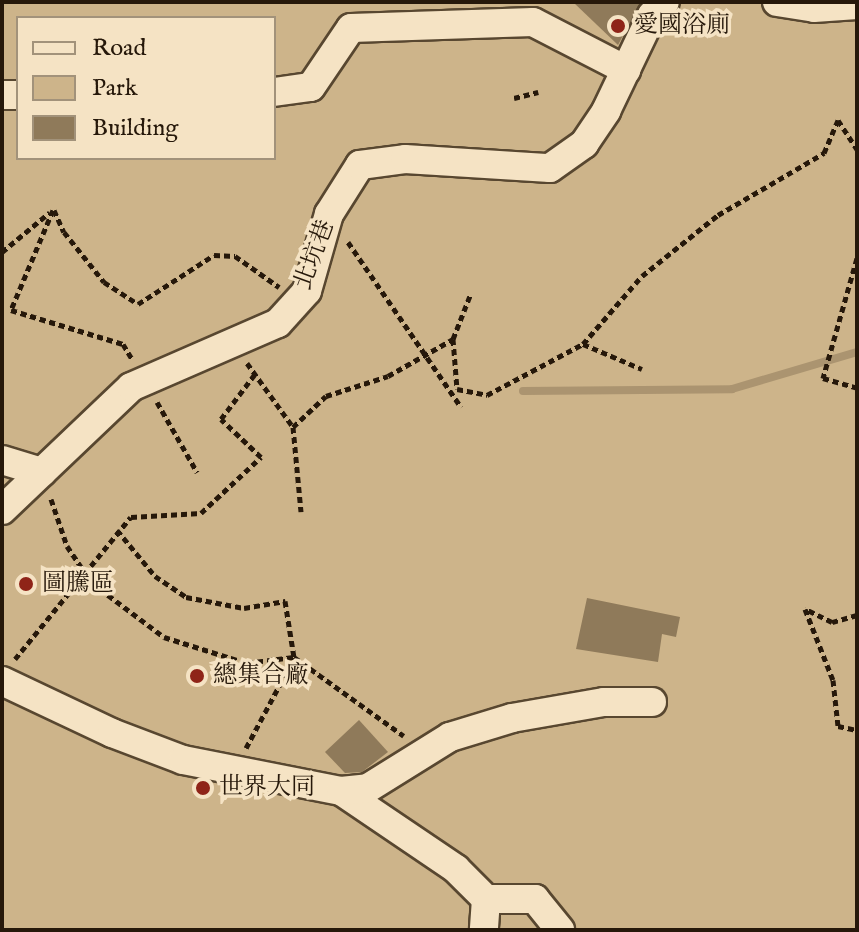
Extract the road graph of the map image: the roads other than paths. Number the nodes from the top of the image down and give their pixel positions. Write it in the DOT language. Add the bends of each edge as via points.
graph roads {
  1 [pos="665,2"];
  2 [pos="777,2"];
  3 [pos="857,5"];
  4 [pos="626,70"];
  5 [pos="276,92"];
  6 [pos="2,460"];
  7 [pos="42,472"];
  8 [pos="2,510"];
  9 [pos="7,672"];
  10 [pos="652,702"];
  11 [pos="341,791"];
  12 [pos="486,899"];
  13 [pos="484,930"];
  14 [pos="560,930"];
  1 -- 4 [label="street, 北坑巷" via="652,15"];
  2 -- 3 [label="street" via="814,8"];
  4 -- 5 [label="street" via="533,22 351,28 311,87"];
  4 -- 7 [label="street, 北坑巷" via="584,144 550,168 405,159 360,165 329,214 307,291 278,323 131,387"];
  6 -- 7 [label="street"];
  7 -- 8 [label="street, 北坑巷"];
  9 -- 11 [label="street" via="112,733 183,760"];
  10 -- 11 [label="street" via="604,702 512,718 450,737 368,788"];
  11 -- 12 [label="street" via="456,869"];
  12 -- 13 [label="street"];
  12 -- 14 [label="street" via="535,899"];
}
